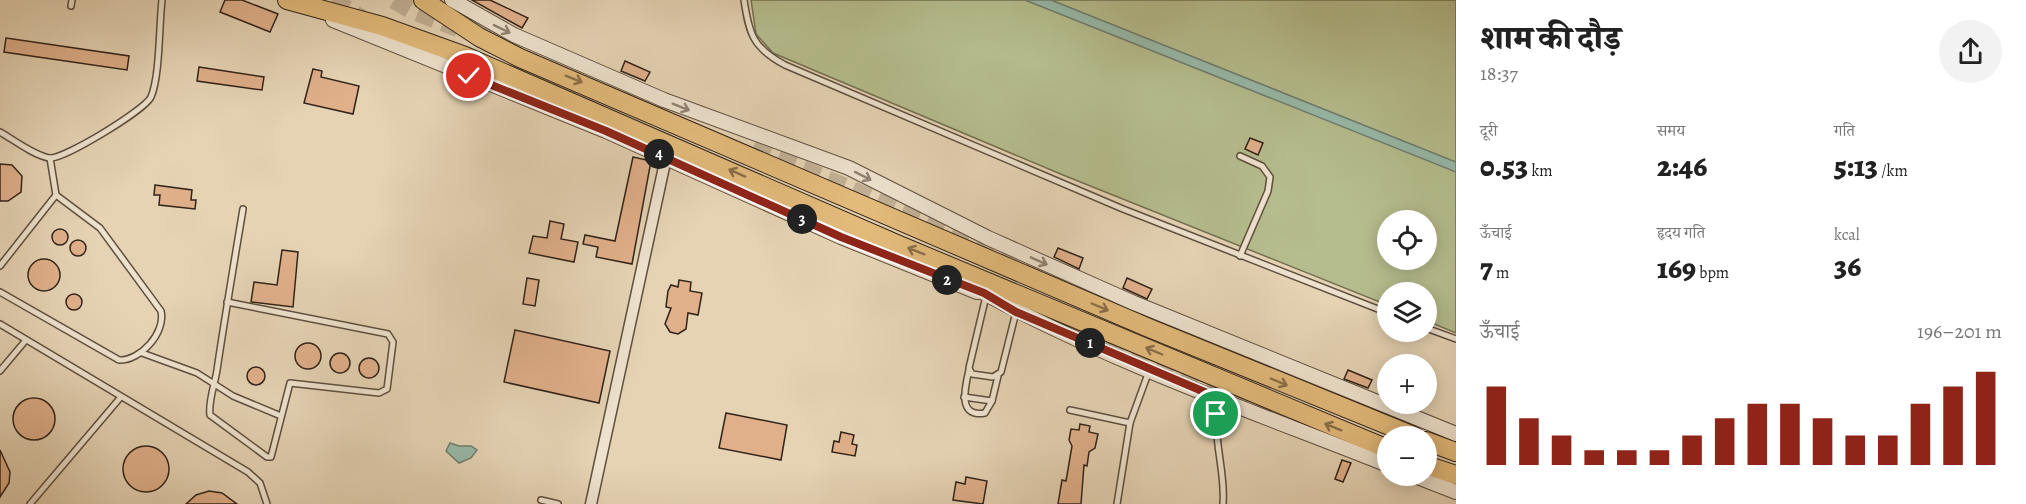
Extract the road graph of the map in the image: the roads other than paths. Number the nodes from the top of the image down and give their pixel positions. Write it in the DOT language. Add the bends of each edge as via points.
graph roads {
  1 [pos="162,0"];
  2 [pos="286,0"];
  3 [pos="452,0"];
  4 [pos="744,0"];
  5 [pos="426,2"];
  6 [pos="0,132"];
  7 [pos="668,151"];
  8 [pos="1240,156"];
  9 [pos="50,158"];
  10 [pos="56,195"];
  11 [pos="243,209"];
  12 [pos="1240,256"];
  13 [pos="0,266"];
  14 [pos="986,289"];
  15 [pos="0,292"];
  16 [pos="227,302"];
  17 [pos="1377,309"];
  18 [pos="1016,312"];
  19 [pos="0,324"];
  20 [pos="1437,332"];
  21 [pos="1456,339"];
  22 [pos="26,340"];
  23 [pos="142,353"];
  24 [pos="969,368"];
  25 [pos="1150,369"];
  26 [pos="0,371"];
  27 [pos="998,376"];
  28 [pos="214,386"];
  29 [pos="964,397"];
  30 [pos="120,398"];
  31 [pos="1221,399"];
  32 [pos="992,401"];
  33 [pos="1070,410"];
  34 [pos="281,416"];
  35 [pos="1130,423"];
  36 [pos="1389,426"];
  37 [pos="1456,434"];
  38 [pos="1377,445"];
  39 [pos="1437,445"];
  40 [pos="1456,453"];
  41 [pos="1377,461"];
  42 [pos="1437,469"];
  43 [pos="1456,475"];
  44 [pos="1437,485"];
  45 [pos="1456,492"];
  46 [pos="541,500"];
  47 [pos="30,504"];
  48 [pos="267,504"];
  49 [pos="558,504"];
  50 [pos="591,504"];
  51 [pos="1117,504"];
  52 [pos="1222,504"];
  1 -- 9 [label="lane" via="154,87 148,103 57,158"];
  2 -- 7 [label="highway" via="382,26 465,56"];
  3 -- 37 [label="street, one-way" via="514,35 664,100 849,168 979,234 1134,303"];
  4 -- 12 [label="lane" via="757,45 785,65"];
  5 -- 36 [label="highway, one-way" via="520,58 1160,333"];
  6 -- 9 [label="lane"];
  7 -- 14 [label="highway" via="899,244"];
  7 -- 50 [label="street"];
  8 -- 12 [label="lane" via="1262,166 1270,177"];
  9 -- 10 [label="lane"];
  10 -- 13 [label="lane"];
  10 -- 23 [label="lane" via="100,228 161,311 162,323"];
  11 -- 16 [label="lane"];
  12 -- 17 [label="lane"];
  14 -- 18 [label="street"];
  14 -- 24 [label="lane"];
  38 -- 14 [label="highway, one-way"];
  15 -- 23 [label="lane" via="111,358 125,360"];
  16 -- 28 [label="lane"];
  16 -- 34 [label="lane" via="388,334 392,338 389,384 384,392 290,382"];
  18 -- 25 [label="street"];
  18 -- 27 [label="lane"];
  19 -- 22 [label="lane"];
  20 -- 21 [label="lane"];
  22 -- 26 [label="lane"];
  22 -- 30 [label="lane"];
  23 -- 28 [label="lane" via="197,373"];
  24 -- 27 [label="lane" via="976,375"];
  24 -- 29 [label="lane"];
  25 -- 31 [label="street"];
  25 -- 35 [label="lane"];
  27 -- 32 [label="lane"];
  28 -- 34 [label="lane"];
  28 -- 34 [label="lane" via="210,415 267,457 273,455"];
  29 -- 32 [label="lane"];
  29 -- 32 [label="lane" via="966,408 979,414 985,413"];
  30 -- 47 [label="lane"];
  30 -- 48 [label="lane" via="248,472 260,483"];
  31 -- 41 [label="street"];
  31 -- 52 [label="lane" via="1215,425 1223,467"];
  33 -- 35 [label="lane"];
  35 -- 51 [label="lane"];
  39 -- 40 [label="highway"];
  42 -- 43 [label="highway"];
  44 -- 45 [label="street"];
  46 -- 49 [label="lane"];
}
